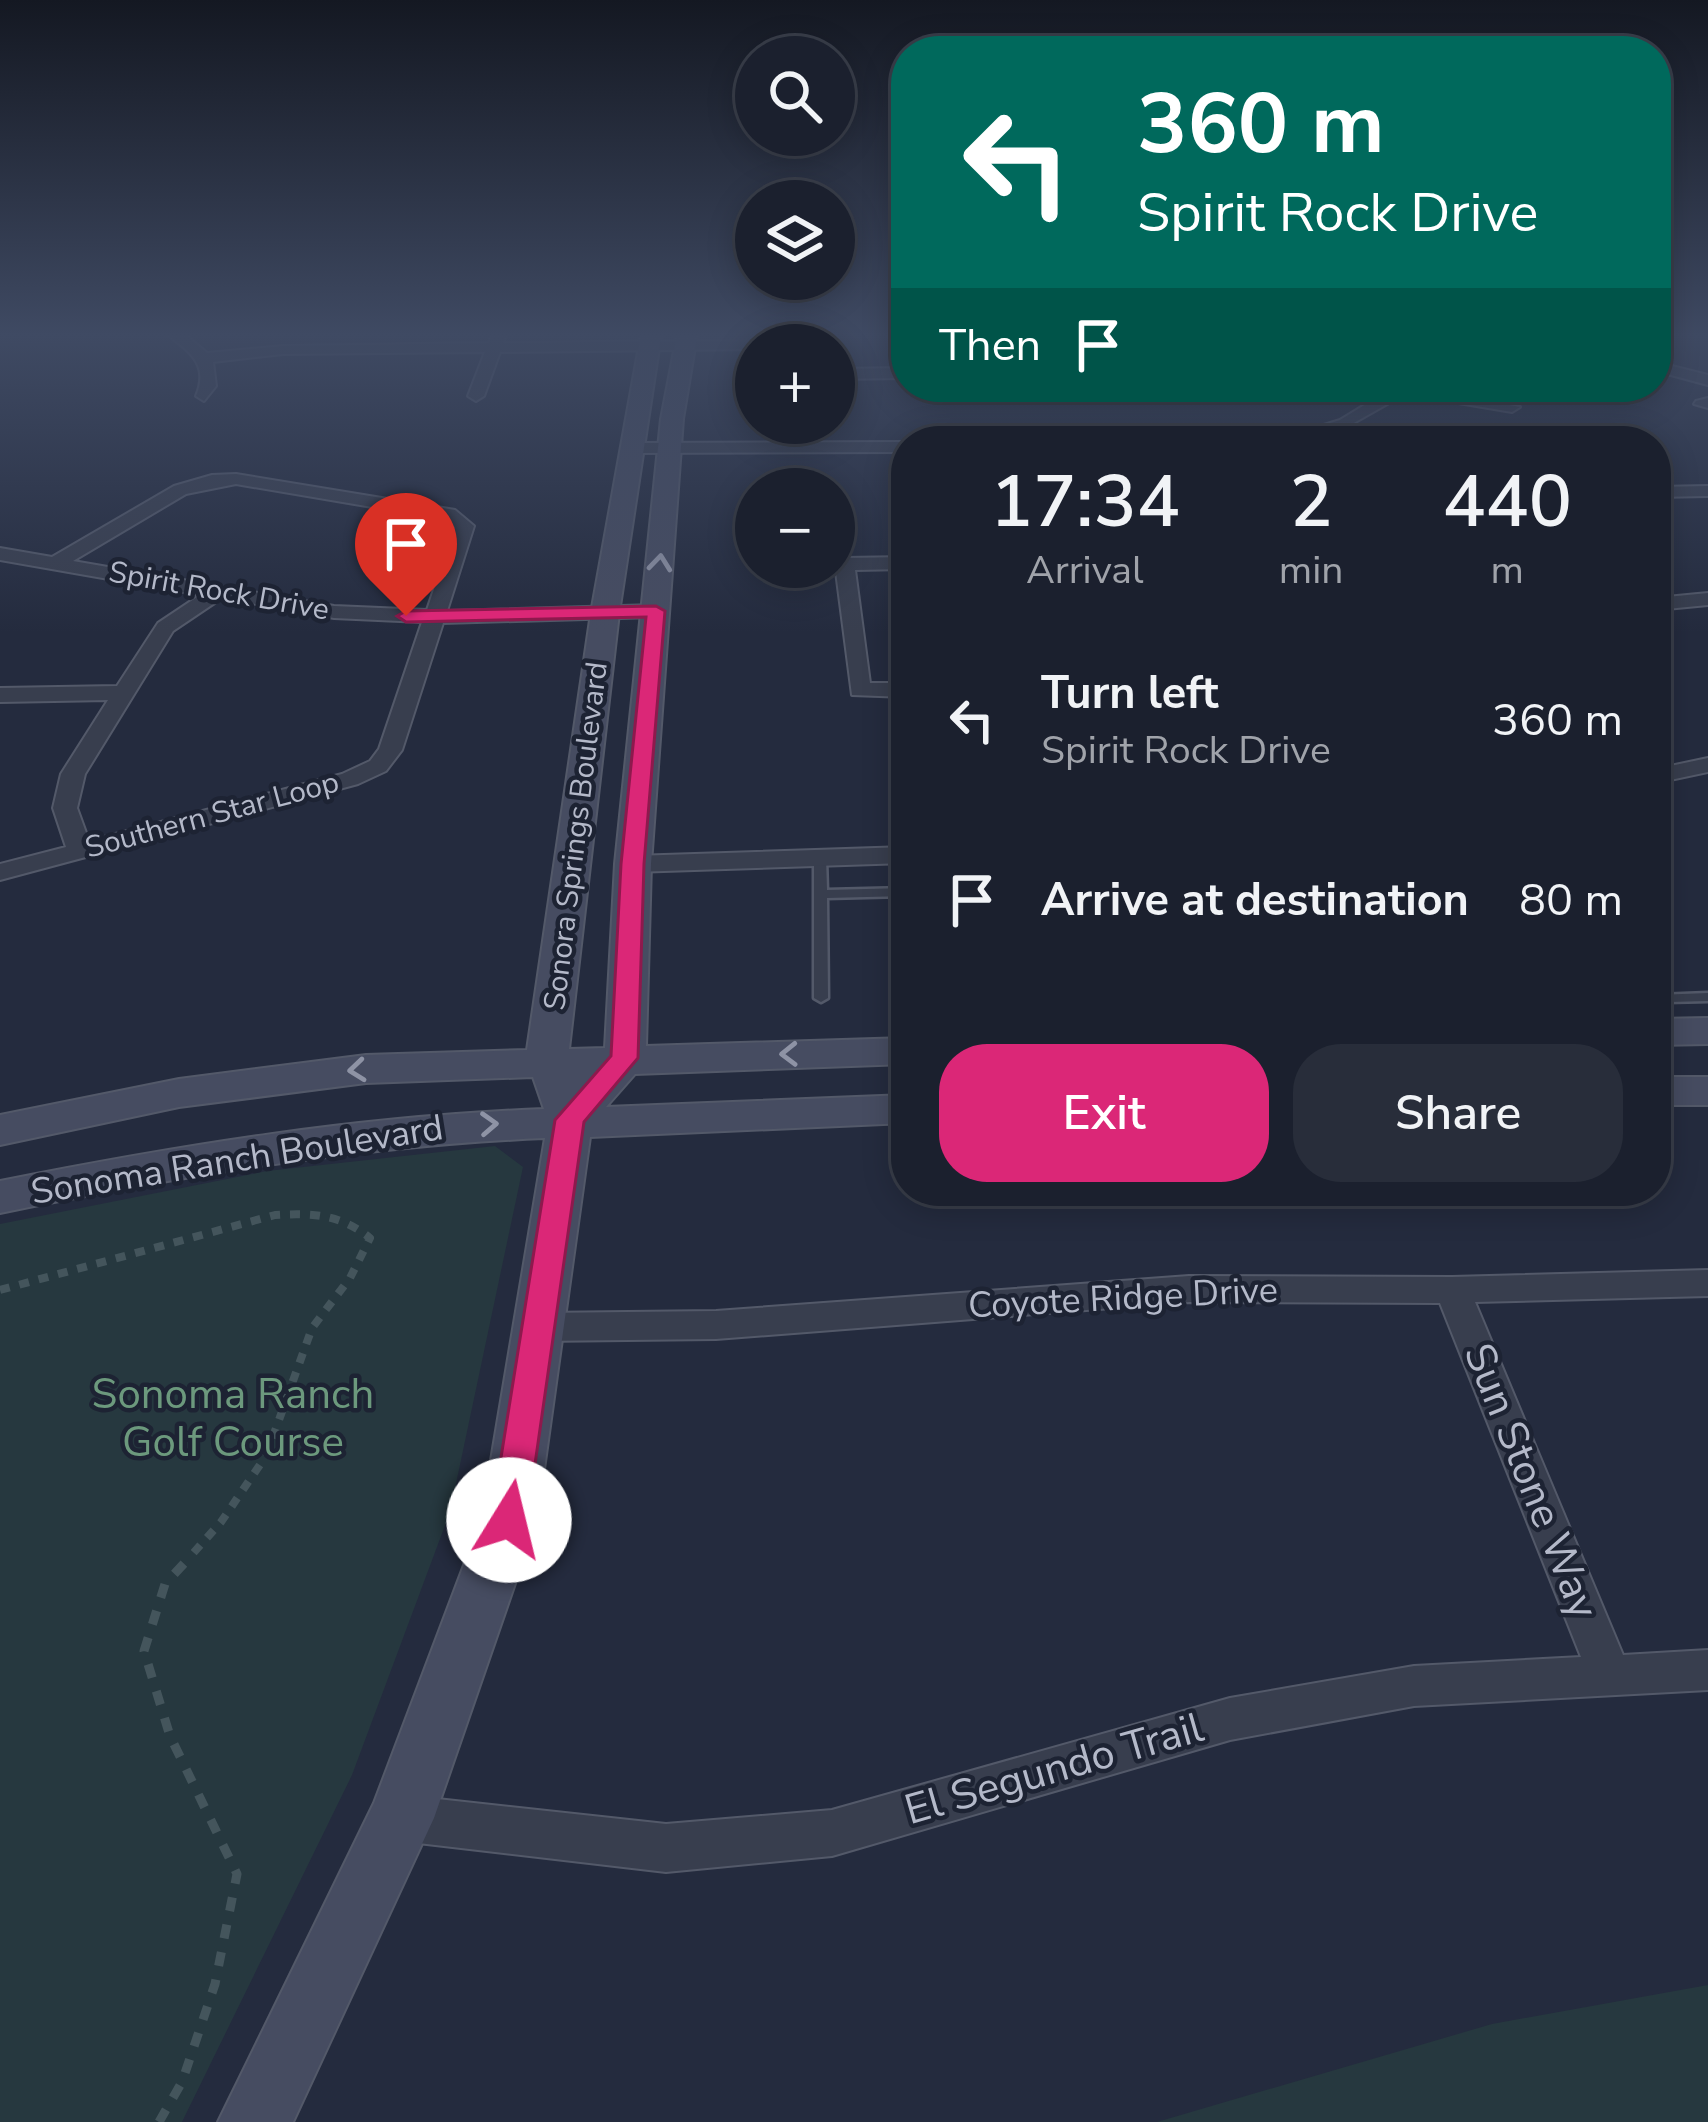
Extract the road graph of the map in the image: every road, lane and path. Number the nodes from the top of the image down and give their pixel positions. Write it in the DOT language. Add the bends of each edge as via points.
graph roads {
  1 [pos="634,434"];
  2 [pos="671,434"];
  3 [pos="632,448"];
  4 [pos="669,448"];
  5 [pos="891,448"];
  6 [pos="1708,491"];
  7 [pos="1671,492"];
  8 [pos="0,554"];
  9 [pos="57,562"];
  10 [pos="891,563"];
  11 [pos="215,594"];
  12 [pos="1708,598"];
  13 [pos="1671,602"];
  14 [pos="656,611"];
  15 [pos="605,614"];
  16 [pos="436,617"];
  17 [pos="891,690"];
  18 [pos="123,693"];
  19 [pos="0,695"];
  20 [pos="1708,765"];
  21 [pos="1671,773"];
  22 [pos="80,851"];
  23 [pos="891,856"];
  24 [pos="820,858"];
  25 [pos="632,864"];
  26 [pos="0,872"];
  27 [pos="891,892"];
  28 [pos="820,894"];
  29 [pos="1708,997"];
  30 [pos="821,998"];
  31 [pos="1671,998"];
  32 [pos="1708,1030"];
  33 [pos="1671,1031"];
  34 [pos="891,1051"];
  35 [pos="625,1058"];
  36 [pos="547,1059"];
  37 [pos="1708,1090"];
  38 [pos="1671,1091"];
  39 [pos="891,1109"];
  40 [pos="570,1120"];
  41 [pos="0,1130"];
  42 [pos="0,1197"];
  43 [pos="1708,1283"];
  44 [pos="0,1290"];
  45 [pos="1452,1290"];
  46 [pos="539,1327"];
  47 [pos="1708,1670"];
  48 [pos="1610,1672"];
  49 [pos="400,1818"];
  50 [pos="159,2122"];
  51 [pos="255,2122"];
  1 -- 3 [label="street, Sonora Springs Boulevard"];
  2 -- 4 [label="street, Sonora Springs Boulevard"];
  3 -- 4 [label="street"];
  3 -- 15 [label="street, Sonora Springs Boulevard"];
  4 -- 5 [label="street"];
  14 -- 4 [label="street, Sonora Springs Boulevard, one-way"];
  6 -- 7 [label="street"];
  8 -- 9 [label="street, Spirit Rock Drive"];
  9 -- 11 [label="street, Spirit Rock Drive"];
  9 -- 16 [label="street, Southern Star Loop" via="180,490 236,479 463,520"];
  10 -- 17 [label="street" via="845,564 860,691"];
  11 -- 16 [label="street, Spirit Rock Drive"];
  11 -- 18 [label="street" via="165,627"];
  12 -- 13 [label="street"];
  14 -- 15 [label="street, Spirit Rock Drive"];
  14 -- 25 [label="street, Sonora Springs Boulevard"];
  15 -- 16 [label="street, Spirit Rock Drive"];
  15 -- 36 [label="street, Sonora Springs Boulevard"];
  16 -- 22 [label="street, Southern Star Loop" via="378,766"];
  18 -- 19 [label="street"];
  18 -- 22 [label="street" via="68,785 65,808"];
  20 -- 21 [label="street"];
  22 -- 26 [label="street, Southern Star Loop"];
  23 -- 24 [label="street"];
  24 -- 25 [label="street"];
  24 -- 28 [label="lane"];
  25 -- 35 [label="street, Sonora Springs Boulevard"];
  27 -- 28 [label="lane"];
  28 -- 30 [label="lane"];
  29 -- 31 [label="lane"];
  32 -- 33 [label="street"];
  34 -- 35 [label="street, Sonoma Ranch Boulevard, one-way"];
  35 -- 36 [label="street, Sonoma Ranch Boulevard"];
  35 -- 40 [label="street"];
  36 -- 40 [label="street, Sonora Springs Boulevard"];
  36 -- 41 [label="street, Sonoma Ranch Boulevard, one-way" via="366,1069 178,1093"];
  37 -- 38 [label="street"];
  39 -- 40 [label="street, Sonoma Ranch Boulevard"];
  42 -- 40 [label="street, Sonoma Ranch Boulevard, one-way" via="324,1139"];
  40 -- 46 [label="street, Sonora Springs Boulevard"];
  43 -- 45 [label="street, Coyote Ridge Drive"];
  44 -- 50 [label="path" via="156,1243 297,1213 346,1220 370,1238 312,1328 266,1456 165,1584 144,1652 170,1736 237,1874 215,1984 182,2082"];
  45 -- 46 [label="street, Coyote Ridge Drive" via="1189,1289 716,1325"];
  45 -- 48 [label="street, Sun Stone Way"];
  46 -- 49 [label="street, Sonora Springs Boulevard" via="509,1520"];
  47 -- 48 [label="street, El Segundo Trail"];
  48 -- 49 [label="street, El Segundo Trail" via="1414,1686 1230,1719 832,1833 666,1848"];
  49 -- 51 [label="street, Sonora Springs Boulevard"];
}
